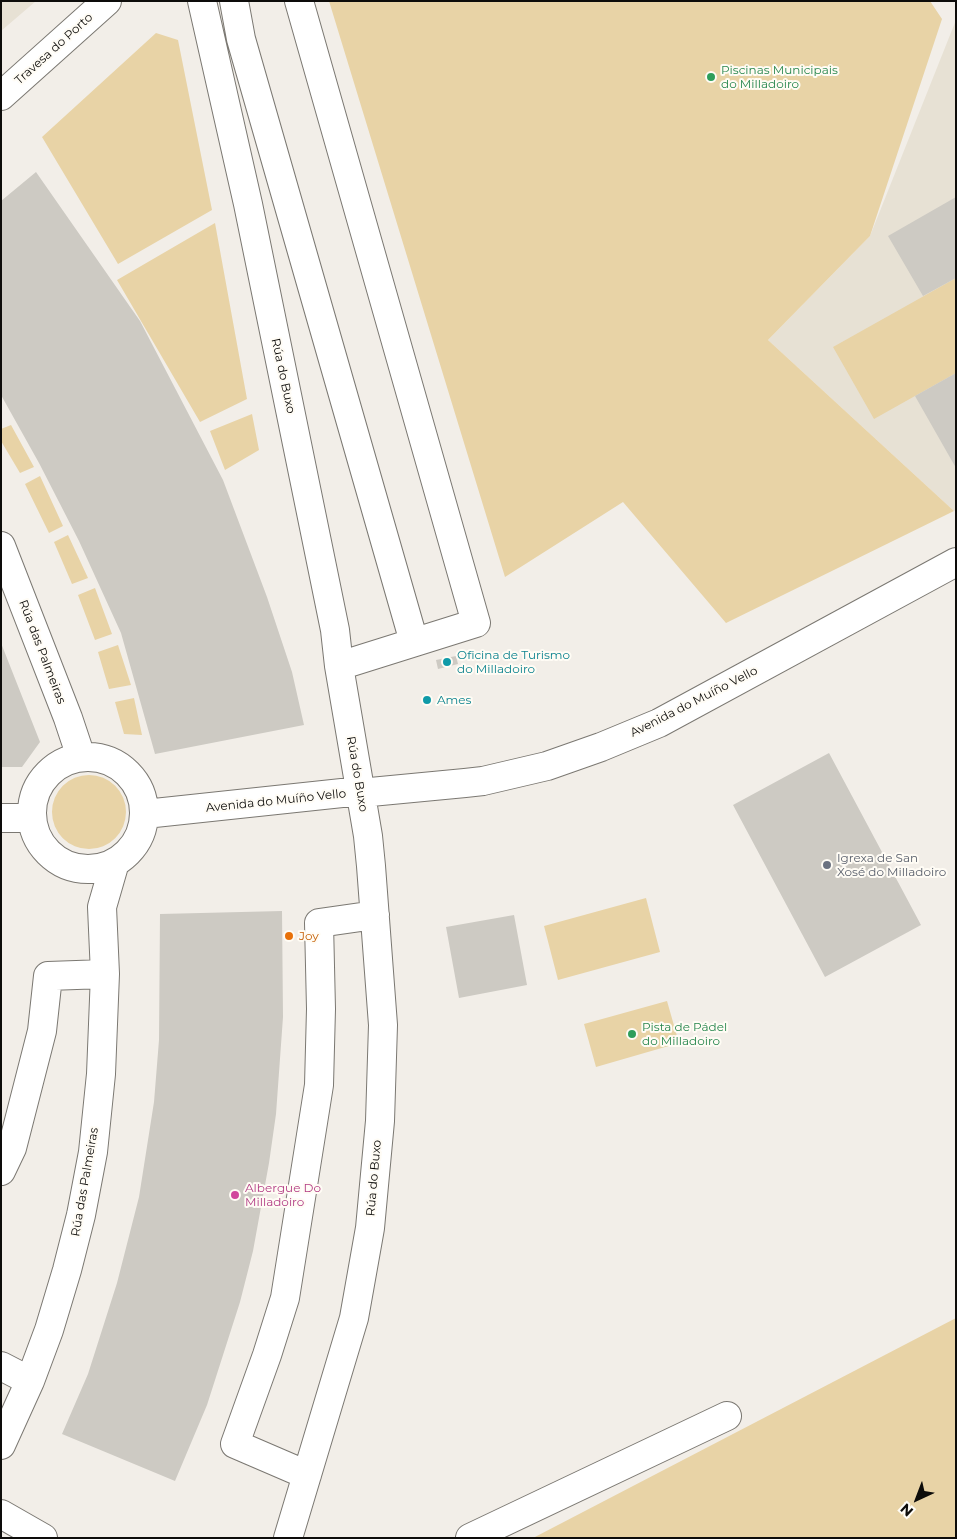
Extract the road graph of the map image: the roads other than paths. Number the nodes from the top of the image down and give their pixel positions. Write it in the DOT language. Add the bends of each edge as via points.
graph roads {
  1 [pos="107,1"];
  2 [pos="229,1"];
  3 [pos="234,1"];
  4 [pos="299,1"];
  5 [pos="198,5"];
  6 [pos="1,96"];
  7 [pos="1,546"];
  8 [pos="956,562"];
  9 [pos="414,642"];
  10 [pos="339,666"];
  11 [pos="81,757"];
  12 [pos="360,793"];
  13 [pos="145,814"];
  14 [pos="1,818"];
  15 [pos="32,818"];
  16 [pos="115,862"];
  17 [pos="71,866"];
  18 [pos="102,907"];
  19 [pos="375,915"];
  20 [pos="105,974"];
  21 [pos="1,1170"];
  22 [pos="1,1366"];
  23 [pos="30,1382"];
  24 [pos="727,1416"];
  25 [pos="1,1445"];
  26 [pos="308,1475"];
  27 [pos="1,1514"];
  28 [pos="43,1538"];
  29 [pos="288,1538"];
  30 [pos="470,1538"];
  1 -- 6 [label="street, Travesa do Porto"];
  2 -- 5 [label="street" via="218,6"];
  3 -- 9 [label="street" via="241,39"];
  4 -- 9 [label="street" via="476,623"];
  5 -- 10 [label="street, Rúa do Buxo" via="213,46 250,214 335,630"];
  7 -- 11 [label="street, Rúa das Palmeiras"];
  8 -- 12 [label="street, Avenida do Muíño Vello" via="684,710 601,747 546,766 483,781"];
  9 -- 10 [label="street"];
  10 -- 12 [label="street, Rúa do Buxo"];
  11 -- 13 [label="street" via="116,764 125,771 140,793"];
  11 -- 15 [label="street" via="63,763 46,775 33,801"];
  12 -- 13 [label="street, Avenida do Muíño Vello"];
  12 -- 19 [label="street, Rúa do Buxo" via="368,836"];
  13 -- 16 [label="street" via="138,840"];
  14 -- 15 [label="street"];
  15 -- 17 [label="street" via="42,845"];
  16 -- 17 [label="street" via="97,868"];
  16 -- 18 [label="street, Rúa das Palmeiras"];
  17 -- 18 [label="street"];
  18 -- 20 [label="street, Rúa das Palmeiras"];
  19 -- 26 [label="street, Rúa do Buxo" via="383,1025 380,1121 370,1228 354,1318"];
  19 -- 26 [label="street" via="319,923 320,1081 284,1298 235,1444"];
  20 -- 21 [label="street" via="48,976 42,1031 12,1148"];
  20 -- 23 [label="street, Rúa das Palmeiras" via="101,1074 91,1161 67,1270"];
  22 -- 23 [label="street"];
  23 -- 25 [label="street, Rúa das Palmeiras"];
  24 -- 30 [label="street"];
  26 -- 29 [label="street, Rúa do Buxo"];
  27 -- 28 [label="street"];
}
